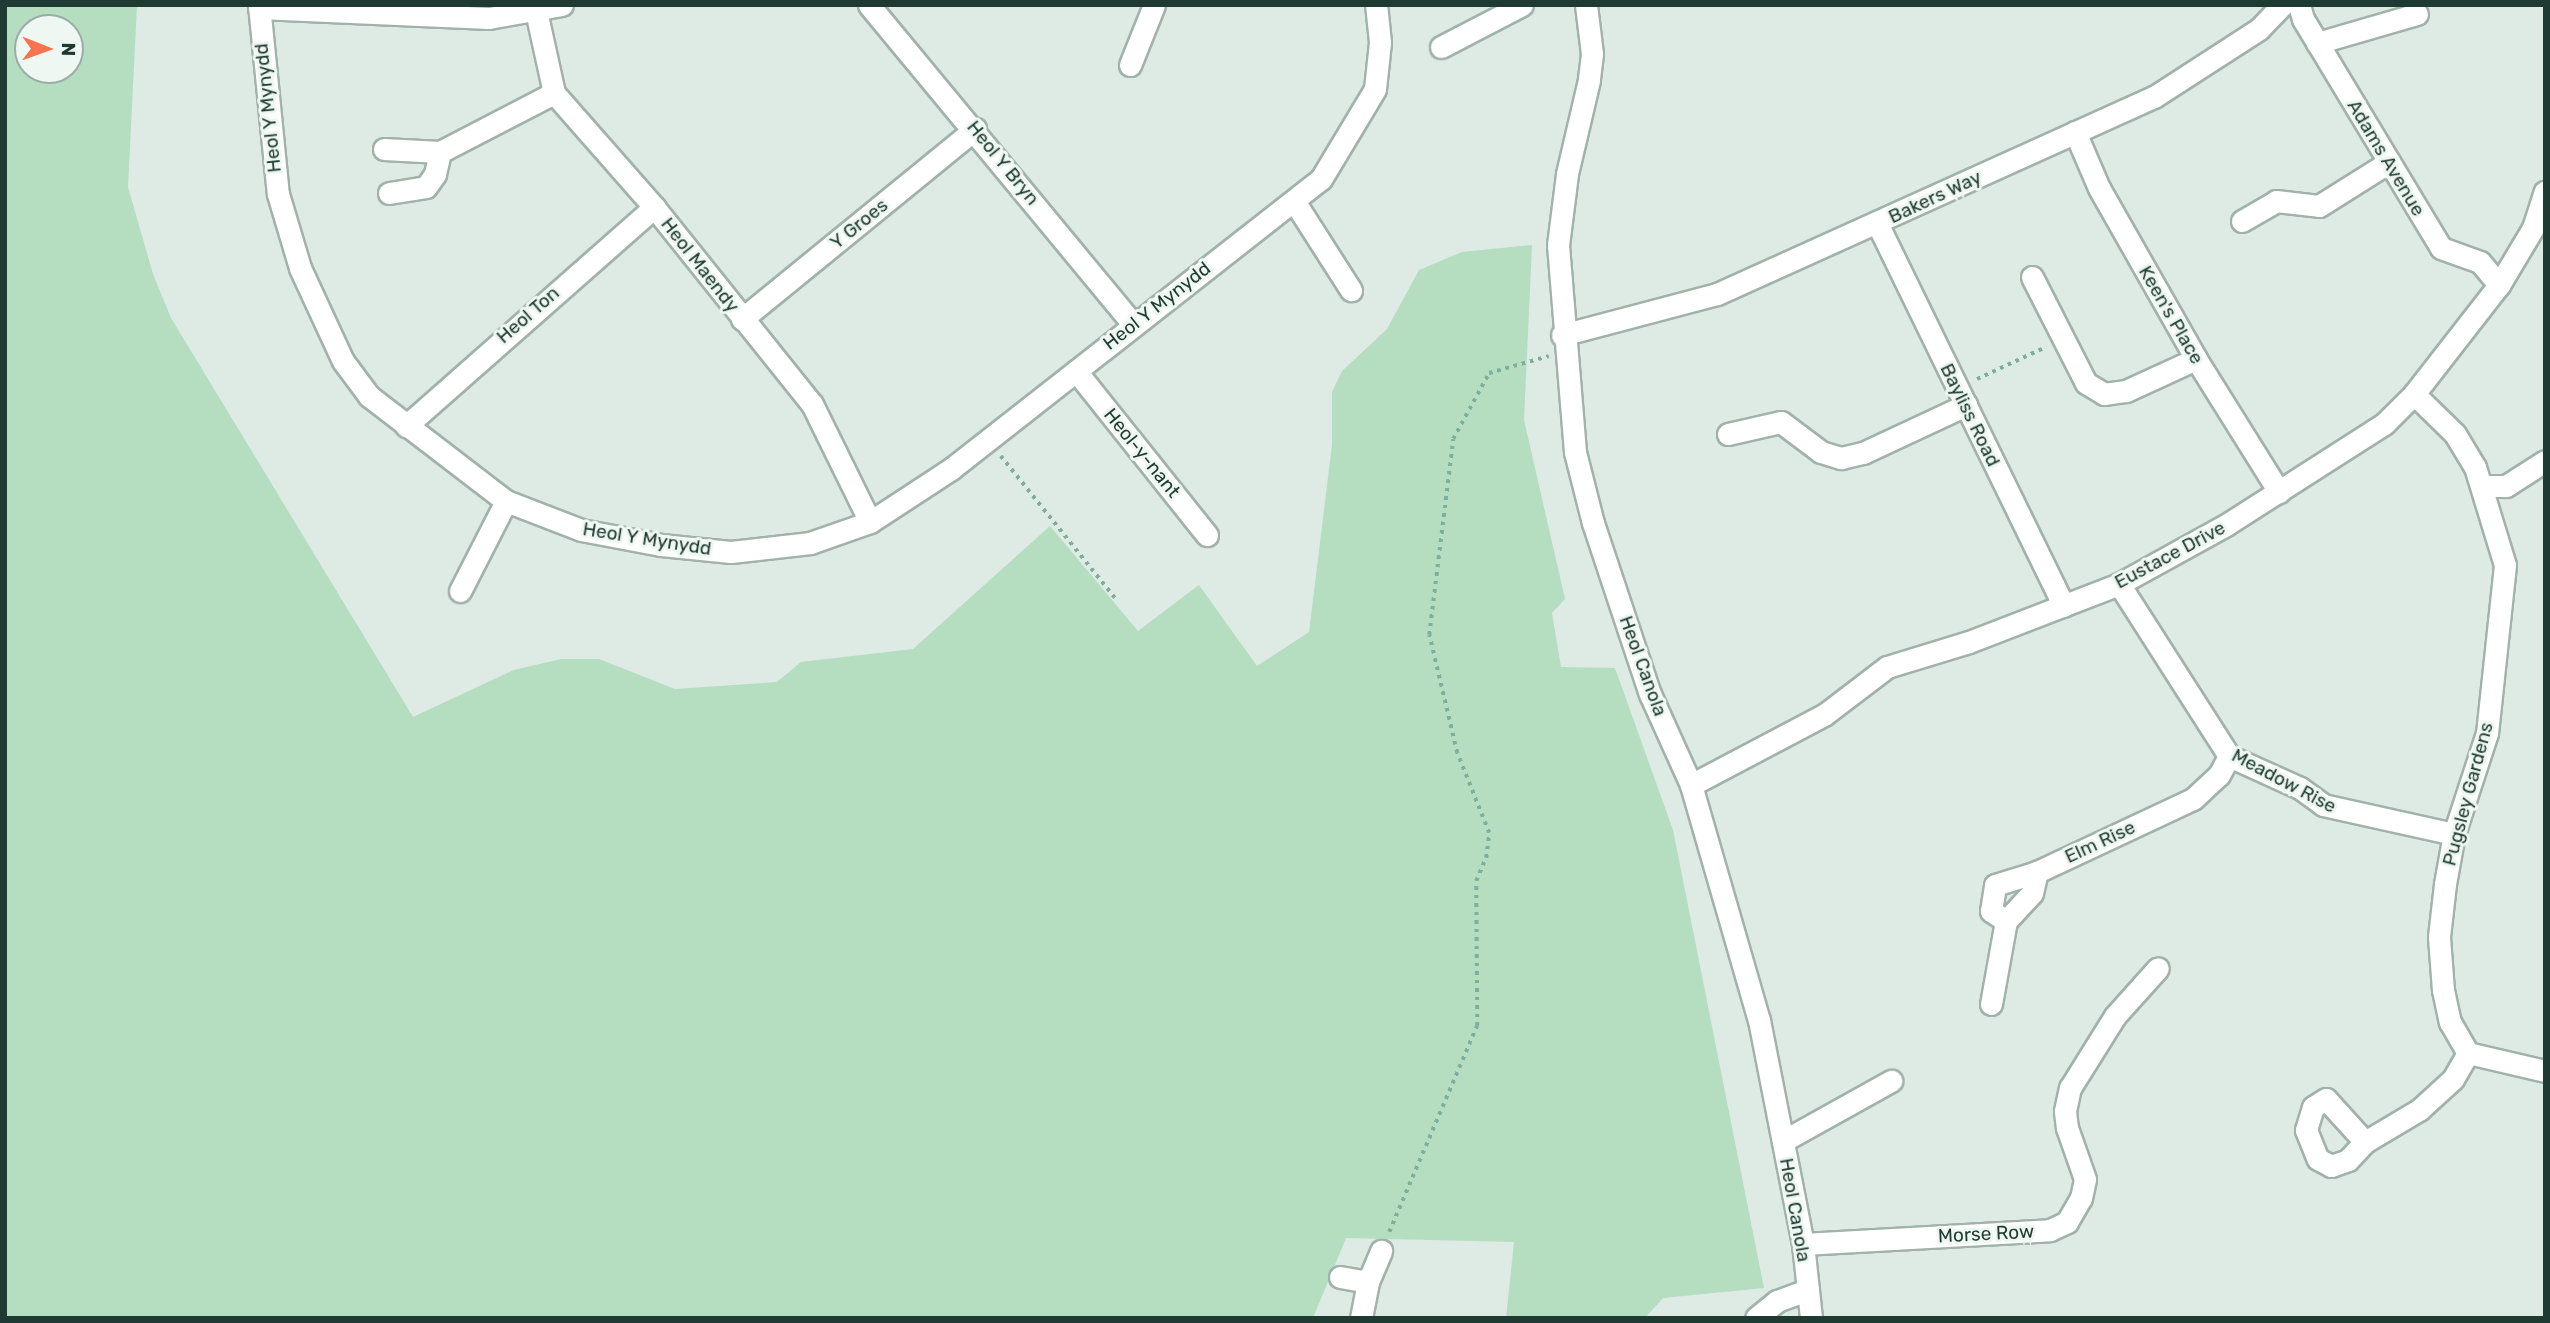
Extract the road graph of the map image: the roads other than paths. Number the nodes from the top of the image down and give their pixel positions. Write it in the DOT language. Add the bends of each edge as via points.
graph roads {
  1 [pos="562,5"];
  2 [pos="869,5"];
  3 [pos="1154,5"];
  4 [pos="1376,5"];
  5 [pos="1522,5"];
  6 [pos="1586,5"];
  7 [pos="2282,5"];
  8 [pos="2299,5"];
  9 [pos="259,7"];
  10 [pos="538,8"];
  11 [pos="2417,14"];
  12 [pos="2318,43"];
  13 [pos="1441,47"];
  14 [pos="1129,65"];
  15 [pos="554,93"];
  16 [pos="975,129"];
  17 [pos="2075,132"];
  18 [pos="384,149"];
  19 [pos="440,152"];
  20 [pos="2389,162"];
  21 [pos="2545,192"];
  22 [pos="390,193"];
  23 [pos="1294,201"];
  24 [pos="654,207"];
  25 [pos="2242,221"];
  26 [pos="1877,223"];
  27 [pos="2032,277"];
  28 [pos="2499,285"];
  29 [pos="1351,290"];
  30 [pos="742,319"];
  31 [pos="1132,323"];
  32 [pos="1563,343"];
  33 [pos="2196,359"];
  34 [pos="1076,371"];
  35 [pos="2414,394"];
  36 [pos="1961,396"];
  37 [pos="406,426"];
  38 [pos="1728,434"];
  39 [pos="2545,461"];
  40 [pos="2482,486"];
  41 [pos="2278,492"];
  42 [pos="506,501"];
  43 [pos="870,522"];
  44 [pos="1207,535"];
  45 [pos="2119,584"];
  46 [pos="460,591"];
  47 [pos="2064,606"];
  48 [pos="2229,756"];
  49 [pos="1691,785"];
  50 [pos="2454,834"];
  51 [pos="2036,872"];
  52 [pos="2006,921"];
  53 [pos="2158,968"];
  54 [pos="1991,1004"];
  55 [pos="2468,1053"];
  56 [pos="2545,1071"];
  57 [pos="1891,1081"];
  58 [pos="1783,1142"];
  59 [pos="2365,1142"];
  60 [pos="1803,1244"];
  61 [pos="1381,1251"];
  62 [pos="1340,1277"];
  63 [pos="1368,1282"];
  64 [pos="1808,1290"];
  65 [pos="1361,1318"];
  66 [pos="1756,1318"];
  67 [pos="1811,1318"];
  1 -- 10 [label="street"];
  2 -- 16 [label="street, Heol Y Bryn"];
  3 -- 14 [label="street"];
  4 -- 23 [label="street, Heol Y Mynydd" via="1380,42 1375,89 1321,179"];
  5 -- 13 [label="street"];
  6 -- 32 [label="street, Heol Canola" via="1592,54 1589,80 1567,174 1558,245"];
  7 -- 17 [label="street, Bakers Way" via="2259,29 2154,97"];
  8 -- 12 [label="street, Adams Avenue"];
  9 -- 10 [label="street" via="489,18"];
  9 -- 37 [label="street, Heol Y Mynydd" via="278,194 299,268 343,361 369,396"];
  10 -- 15 [label="street, Heol Maendy"];
  11 -- 12 [label="street"];
  12 -- 20 [label="street, Adams Avenue"];
  15 -- 19 [label="street"];
  15 -- 24 [label="street, Heol Maendy"];
  16 -- 30 [label="street, Y Groes"];
  16 -- 31 [label="street, Heol Y Bryn"];
  17 -- 26 [label="street, Bakers Way"];
  17 -- 33 [label="street, Keen's Place" via="2099,188"];
  18 -- 19 [label="street"];
  19 -- 22 [label="street" via="435,174 426,187"];
  20 -- 25 [label="street" via="2319,206 2276,201"];
  20 -- 28 [label="street, Adams Avenue" via="2441,248 2480,262"];
  21 -- 28 [label="street, Eustace Drive" via="2533,228"];
  23 -- 29 [label="street"];
  23 -- 31 [label="street, Heol Y Mynydd"];
  24 -- 30 [label="street, Heol Maendy"];
  24 -- 37 [label="street, Heol Ton"];
  26 -- 32 [label="street, Bakers Way" via="1717,294"];
  26 -- 36 [label="street, Bayliss Road"];
  27 -- 33 [label="street" via="2086,383 2104,394 2126,391"];
  28 -- 35 [label="street, Eustace Drive"];
  30 -- 43 [label="street, Heol Maendy" via="812,404"];
  31 -- 34 [label="street, Heol Y Mynydd"];
  32 -- 49 [label="street, Heol Canola" via="1575,452 1593,523 1650,694"];
  33 -- 41 [label="street, Keen's Place"];
  34 -- 43 [label="street, Heol Y Mynydd" via="989,440"];
  34 -- 44 [label="street, Heol-y-nant"];
  35 -- 40 [label="street, Pugsley Gardens" via="2455,434"];
  35 -- 41 [label="street, Eustace Drive" via="2384,424"];
  36 -- 38 [label="street" via="1863,453 1841,458 1821,452 1781,422"];
  36 -- 47 [label="street, Bayliss Road"];
  37 -- 42 [label="street, Heol Y Mynydd"];
  39 -- 40 [label="street" via="2506,486"];
  40 -- 50 [label="street, Pugsley Gardens" via="2505,565 2502,616 2487,733"];
  41 -- 45 [label="street, Eustace Drive"];
  42 -- 43 [label="street, Heol Y Mynydd" via="582,530 731,552 810,543"];
  42 -- 46 [label="street"];
  45 -- 47 [label="street, Eustace Drive"];
  45 -- 48 [label="street, Meadow Rise"];
  47 -- 49 [label="street, Eustace Drive" via="1888,667 1825,715"];
  48 -- 50 [label="street, Meadow Rise" via="2300,788 2322,805"];
  48 -- 51 [label="street, Elm Rise" via="2219,775 2193,799"];
  49 -- 58 [label="street, Heol Canola" via="1759,1020"];
  50 -- 55 [label="street, Pugsley Gardens" via="2439,937 2450,1022"];
  51 -- 52 [label="street" via="2032,893"];
  51 -- 52 [label="street, Elm Rise" via="1995,884 1991,911"];
  52 -- 54 [label="street"];
  53 -- 60 [label="street, Morse Row" via="2090,1050 2070,1088 2067,1128 2085,1179 2081,1198 2067,1222"];
  55 -- 56 [label="street"];
  55 -- 59 [label="street" via="2453,1079 2419,1111"];
  57 -- 58 [label="street"];
  58 -- 60 [label="street, Heol Canola"];
  60 -- 64 [label="street, Heol Canola"];
  61 -- 63 [label="street"];
  62 -- 63 [label="street"];
  63 -- 65 [label="street"];
  64 -- 66 [label="street" via="1777,1301"];
  64 -- 67 [label="street, Heol Canola"];
}
